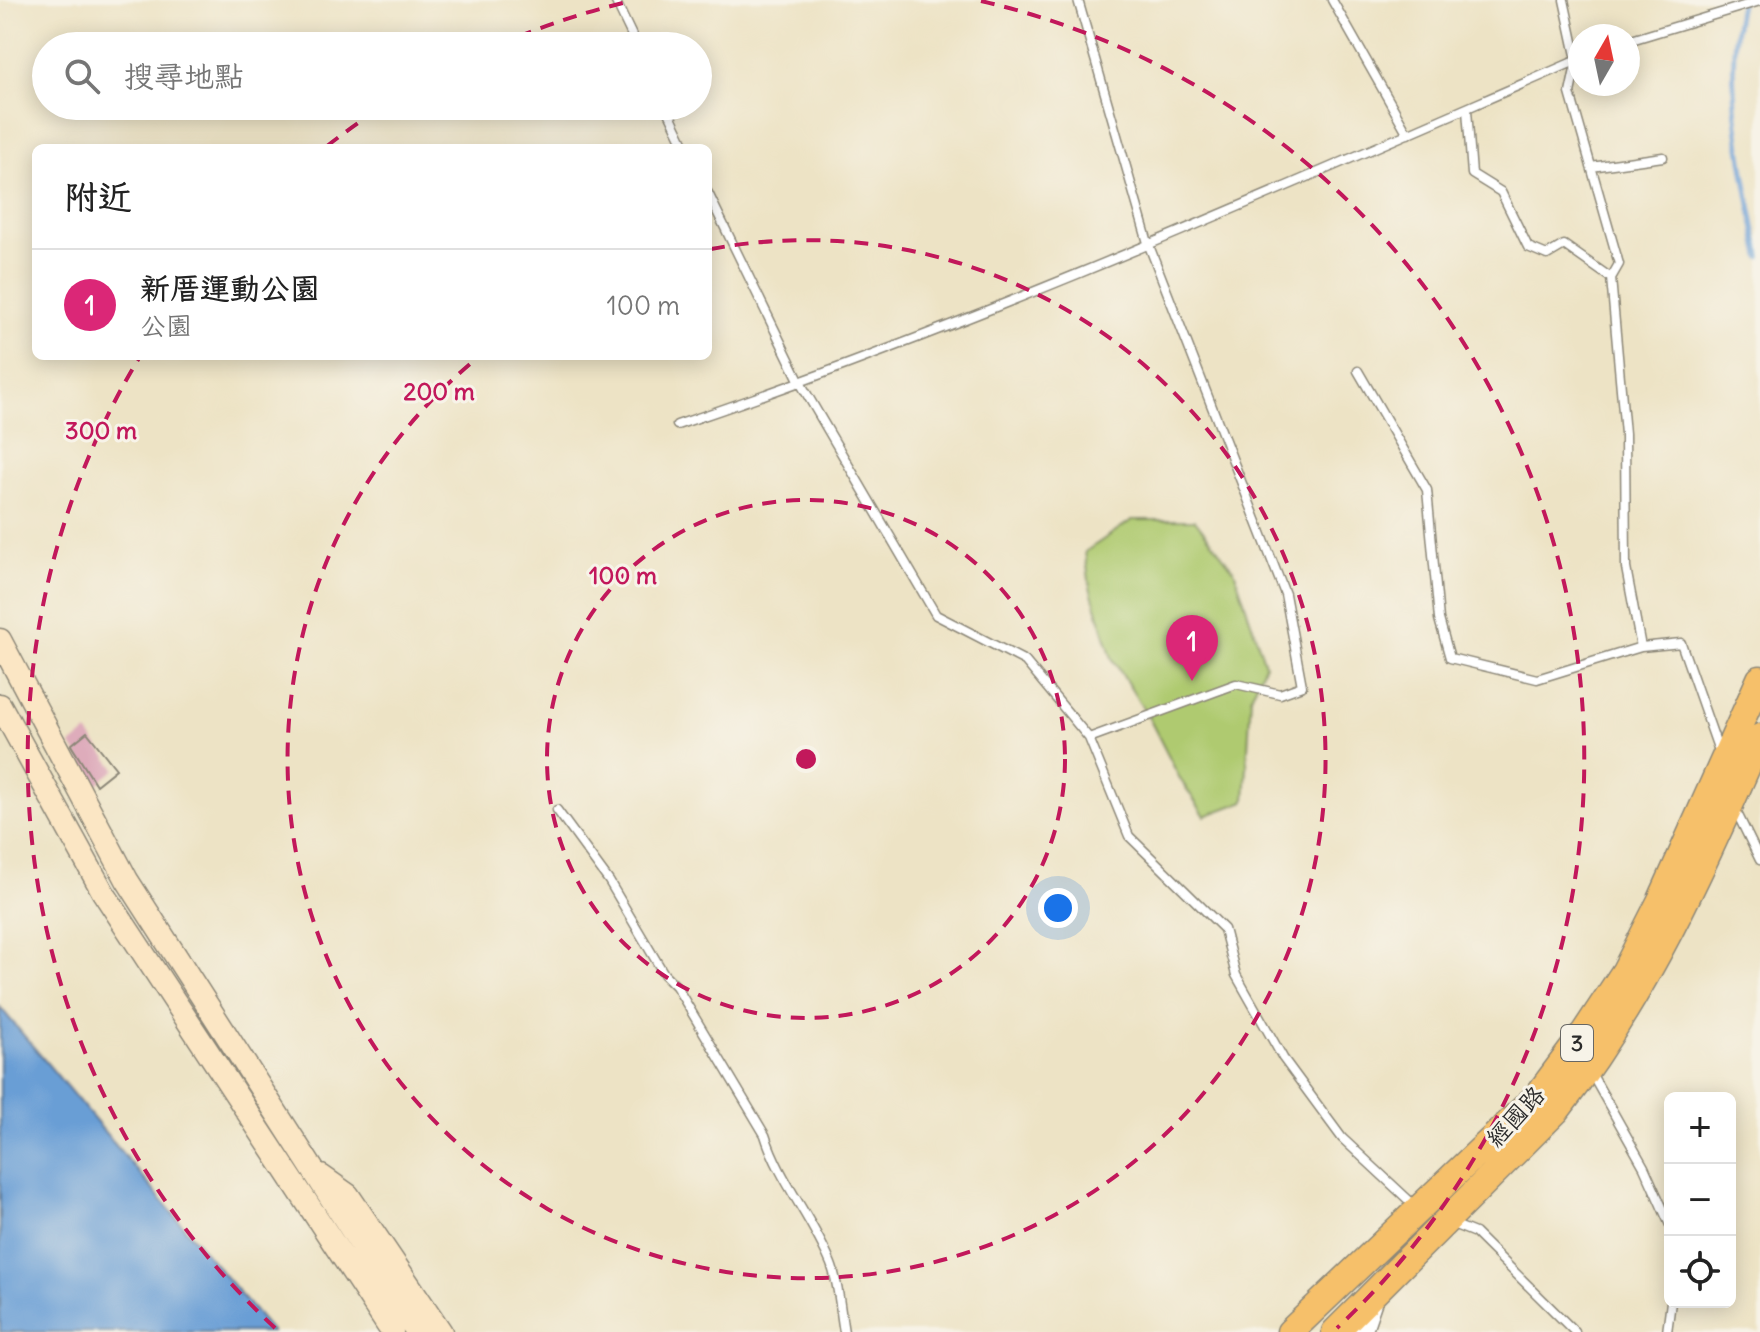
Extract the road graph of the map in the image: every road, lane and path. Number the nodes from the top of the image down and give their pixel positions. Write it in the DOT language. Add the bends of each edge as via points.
graph roads {
  1 [pos="615,0"];
  2 [pos="1078,0"];
  3 [pos="1332,0"];
  4 [pos="1564,0"];
  5 [pos="1760,1"];
  6 [pos="1570,24"];
  7 [pos="630,32"];
  8 [pos="1640,37"];
  9 [pos="1568,65"];
  10 [pos="1571,96"];
  11 [pos="1467,110"];
  12 [pos="673,120"];
  13 [pos="1408,134"];
  14 [pos="684,144"];
  15 [pos="1663,157"];
  16 [pos="1591,167"];
  17 [pos="712,201"];
  18 [pos="1148,243"];
  19 [pos="1611,278"];
  20 [pos="1358,371"];
  21 [pos="801,384"];
  22 [pos="677,425"];
  23 [pos="0,640"];
  24 [pos="1641,647"];
  25 [pos="1760,679"];
  26 [pos="0,705"];
  27 [pos="1760,737"];
  28 [pos="1089,738"];
  29 [pos="1723,764"];
  30 [pos="1722,796"];
  31 [pos="557,810"];
  32 [pos="1760,860"];
  33 [pos="1589,1070"];
  34 [pos="312,1169"];
  35 [pos="295,1187"];
  36 [pos="1418,1209"];
  37 [pos="1664,1212"];
  38 [pos="1444,1220"];
  39 [pos="1377,1288"];
  40 [pos="1670,1308"];
  41 [pos="392,1332"];
  42 [pos="417,1332"];
  43 [pos="441,1332"];
  44 [pos="844,1332"];
  45 [pos="1290,1332"];
  46 [pos="1335,1332"];
  47 [pos="1361,1332"];
  48 [pos="1575,1332"];
  49 [pos="1667,1332"];
  1 -- 7 [label="lane"];
  2 -- 18 [label="lane"];
  3 -- 13 [label="lane"];
  4 -- 6 [label="lane"];
  5 -- 8 [label="lane"];
  9 -- 11 [label="lane"];
  10 -- 16 [label="lane"];
  11 -- 13 [label="lane"];
  11 -- 19 [label="lane" via="1472,174 1501,192 1528,247 1547,255 1564,245"];
  12 -- 14 [label="lane"];
  13 -- 18 [label="lane"];
  15 -- 16 [label="lane"];
  16 -- 19 [label="lane" via="1619,264"];
  17 -- 21 [label="lane"];
  18 -- 21 [label="lane"];
  18 -- 28 [label="lane" via="1285,594 1302,686 1280,694 1236,684"];
  19 -- 24 [label="lane" via="1625,434 1626,568"];
  20 -- 24 [label="lane" via="1427,490 1439,619 1450,658 1537,679"];
  21 -- 22 [label="lane"];
  21 -- 28 [label="lane" via="936,615 1025,661"];
  23 -- 34 [label="main road" via="127,880"];
  24 -- 29 [label="lane" via="1681,643"];
  25 -- 29 [label="main road, 經國路 / 3"];
  26 -- 35 [label="main road" via="103,892"];
  27 -- 30 [label="main road, 經國路 / 3"];
  28 -- 36 [label="lane" via="1129,836 1224,929 1236,975 1283,1058 1342,1138"];
  29 -- 30 [label="main road, 經國路 / 3"];
  30 -- 32 [label="lane"];
  30 -- 33 [label="main road, 經國路 / 3" via="1668,937"];
  30 -- 36 [label="main road, 經國路 / 3" via="1625,971 1582,1036 1538,1095"];
  31 -- 44 [label="lane" via="609,881 765,1135 832,1267"];
  33 -- 37 [label="lane"];
  33 -- 38 [label="main road, 經國路 / 3" via="1557,1110"];
  34 -- 35 [label="main road"];
  34 -- 42 [label="main road"];
  34 -- 43 [label="main road" via="348,1195"];
  35 -- 41 [label="main road"];
  36 -- 38 [label="lane"];
  36 -- 45 [label="main road, 經國路 / 3"];
  38 -- 39 [label="main road, 經國路 / 3"];
  38 -- 48 [label="lane" via="1475,1233"];
  39 -- 46 [label="main road, 經國路 / 3"];
  39 -- 47 [label="street"];
  40 -- 49 [label="lane"];
}
